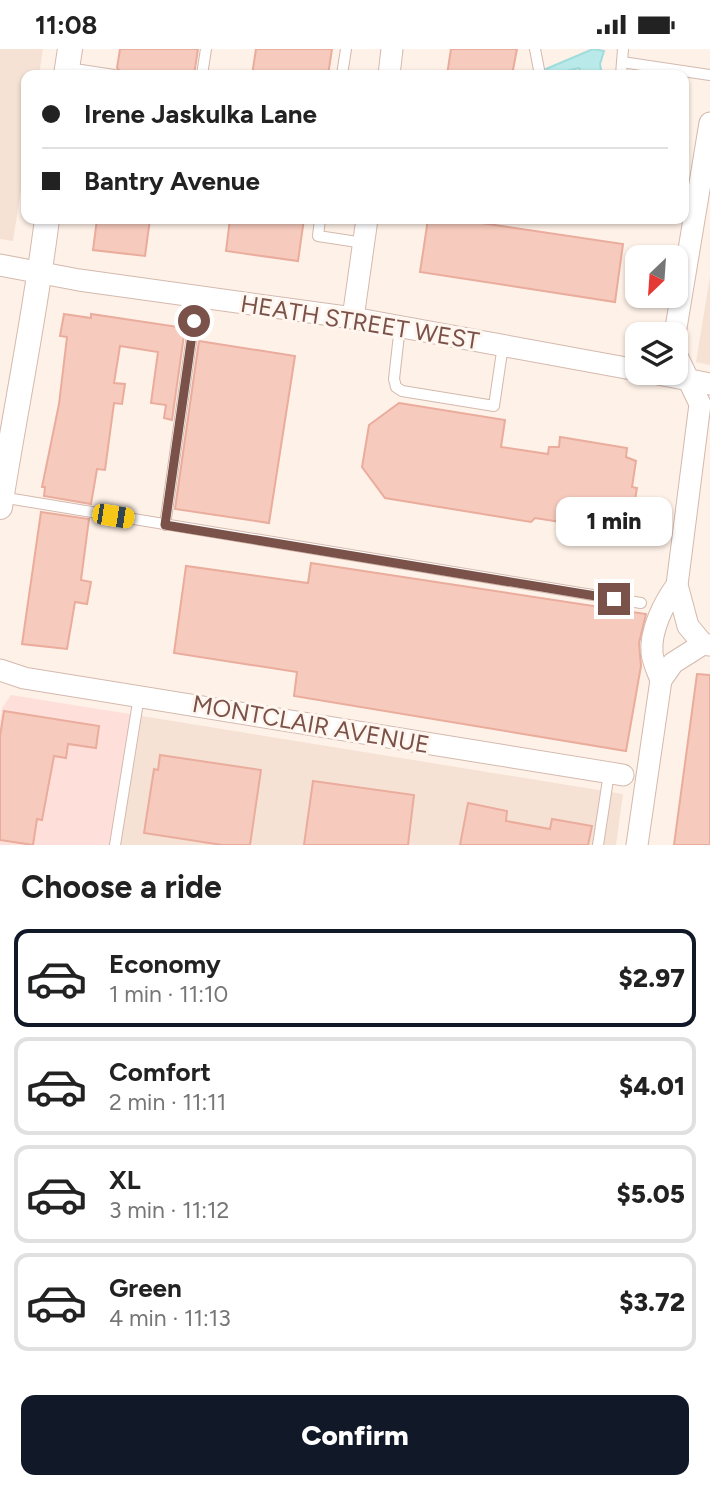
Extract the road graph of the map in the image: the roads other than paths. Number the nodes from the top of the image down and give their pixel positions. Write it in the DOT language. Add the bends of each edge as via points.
graph roads {
  1 [pos="206,49"];
  2 [pos="346,49"];
  3 [pos="393,49"];
  4 [pos="535,49"];
  5 [pos="623,49"];
  6 [pos="622,62"];
  7 [pos="68,64"];
  8 [pos="93,70"];
  9 [pos="203,70"];
  10 [pos="343,70"];
  11 [pos="390,70"];
  12 [pos="539,70"];
  13 [pos="621,70"];
  14 [pos="676,70"];
  15 [pos="689,72"];
  16 [pos="710,75"];
  17 [pos="710,123"];
  18 [pos="708,150"];
  19 [pos="46,224"];
  20 [pos="319,224"];
  21 [pos="366,224"];
  22 [pos="364,243"];
  23 [pos="0,265"];
  24 [pos="40,274"];
  25 [pos="353,318"];
  26 [pos="194,321"];
  27 [pos="677,322"];
  28 [pos="400,327"];
  29 [pos="503,345"];
  30 [pos="625,368"];
  31 [pos="688,380"];
  32 [pos="688,382"];
  33 [pos="710,384"];
  34 [pos="1,502"];
  35 [pos="165,525"];
  36 [pos="677,586"];
  37 [pos="641,603"];
  38 [pos="706,645"];
  39 [pos="0,670"];
  40 [pos="661,680"];
  41 [pos="139,696"];
  42 [pos="616,774"];
  43 [pos="115,845"];
  44 [pos="598,845"];
  45 [pos="637,845"];
  1 -- 9 [label="lane"];
  2 -- 10 [label="lane"];
  3 -- 11 [label="street"];
  4 -- 12 [label="lane"];
  5 -- 6 [label="lane"];
  6 -- 13 [label="lane"];
  6 -- 14 [label="lane"];
  7 -- 8 [label="lane"];
  15 -- 16 [label="lane"];
  17 -- 18 [label="street"];
  18 -- 27 [label="street"];
  19 -- 24 [label="street"];
  20 -- 22 [label="lane" via="318,236"];
  21 -- 22 [label="street"];
  22 -- 25 [label="street"];
  23 -- 24 [label="street, HEATH STREET WEST"];
  24 -- 25 [label="street, HEATH STREET WEST"];
  24 -- 34 [label="street"];
  25 -- 28 [label="street, HEATH STREET WEST"];
  26 -- 35 [label="lane"];
  28 -- 29 [label="street, HEATH STREET WEST"];
  28 -- 29 [label="lane" via="394,379 402,391 494,405"];
  29 -- 30 [label="street, HEATH STREET WEST"];
  31 -- 33 [label="street"];
  32 -- 36 [label="street" via="700,404"];
  34 -- 35 [label="lane"];
  35 -- 37 [label="lane"];
  36 -- 38 [label="street" via="688,626"];
  36 -- 40 [label="street" via="662,612 652,652"];
  38 -- 40 [label="street" via="673,663"];
  39 -- 41 [label="street, MONTCLAIR AVENUE"];
  40 -- 45 [label="street"];
  41 -- 42 [label="street, MONTCLAIR AVENUE"];
  41 -- 43 [label="lane"];
  42 -- 44 [label="lane"];
}
